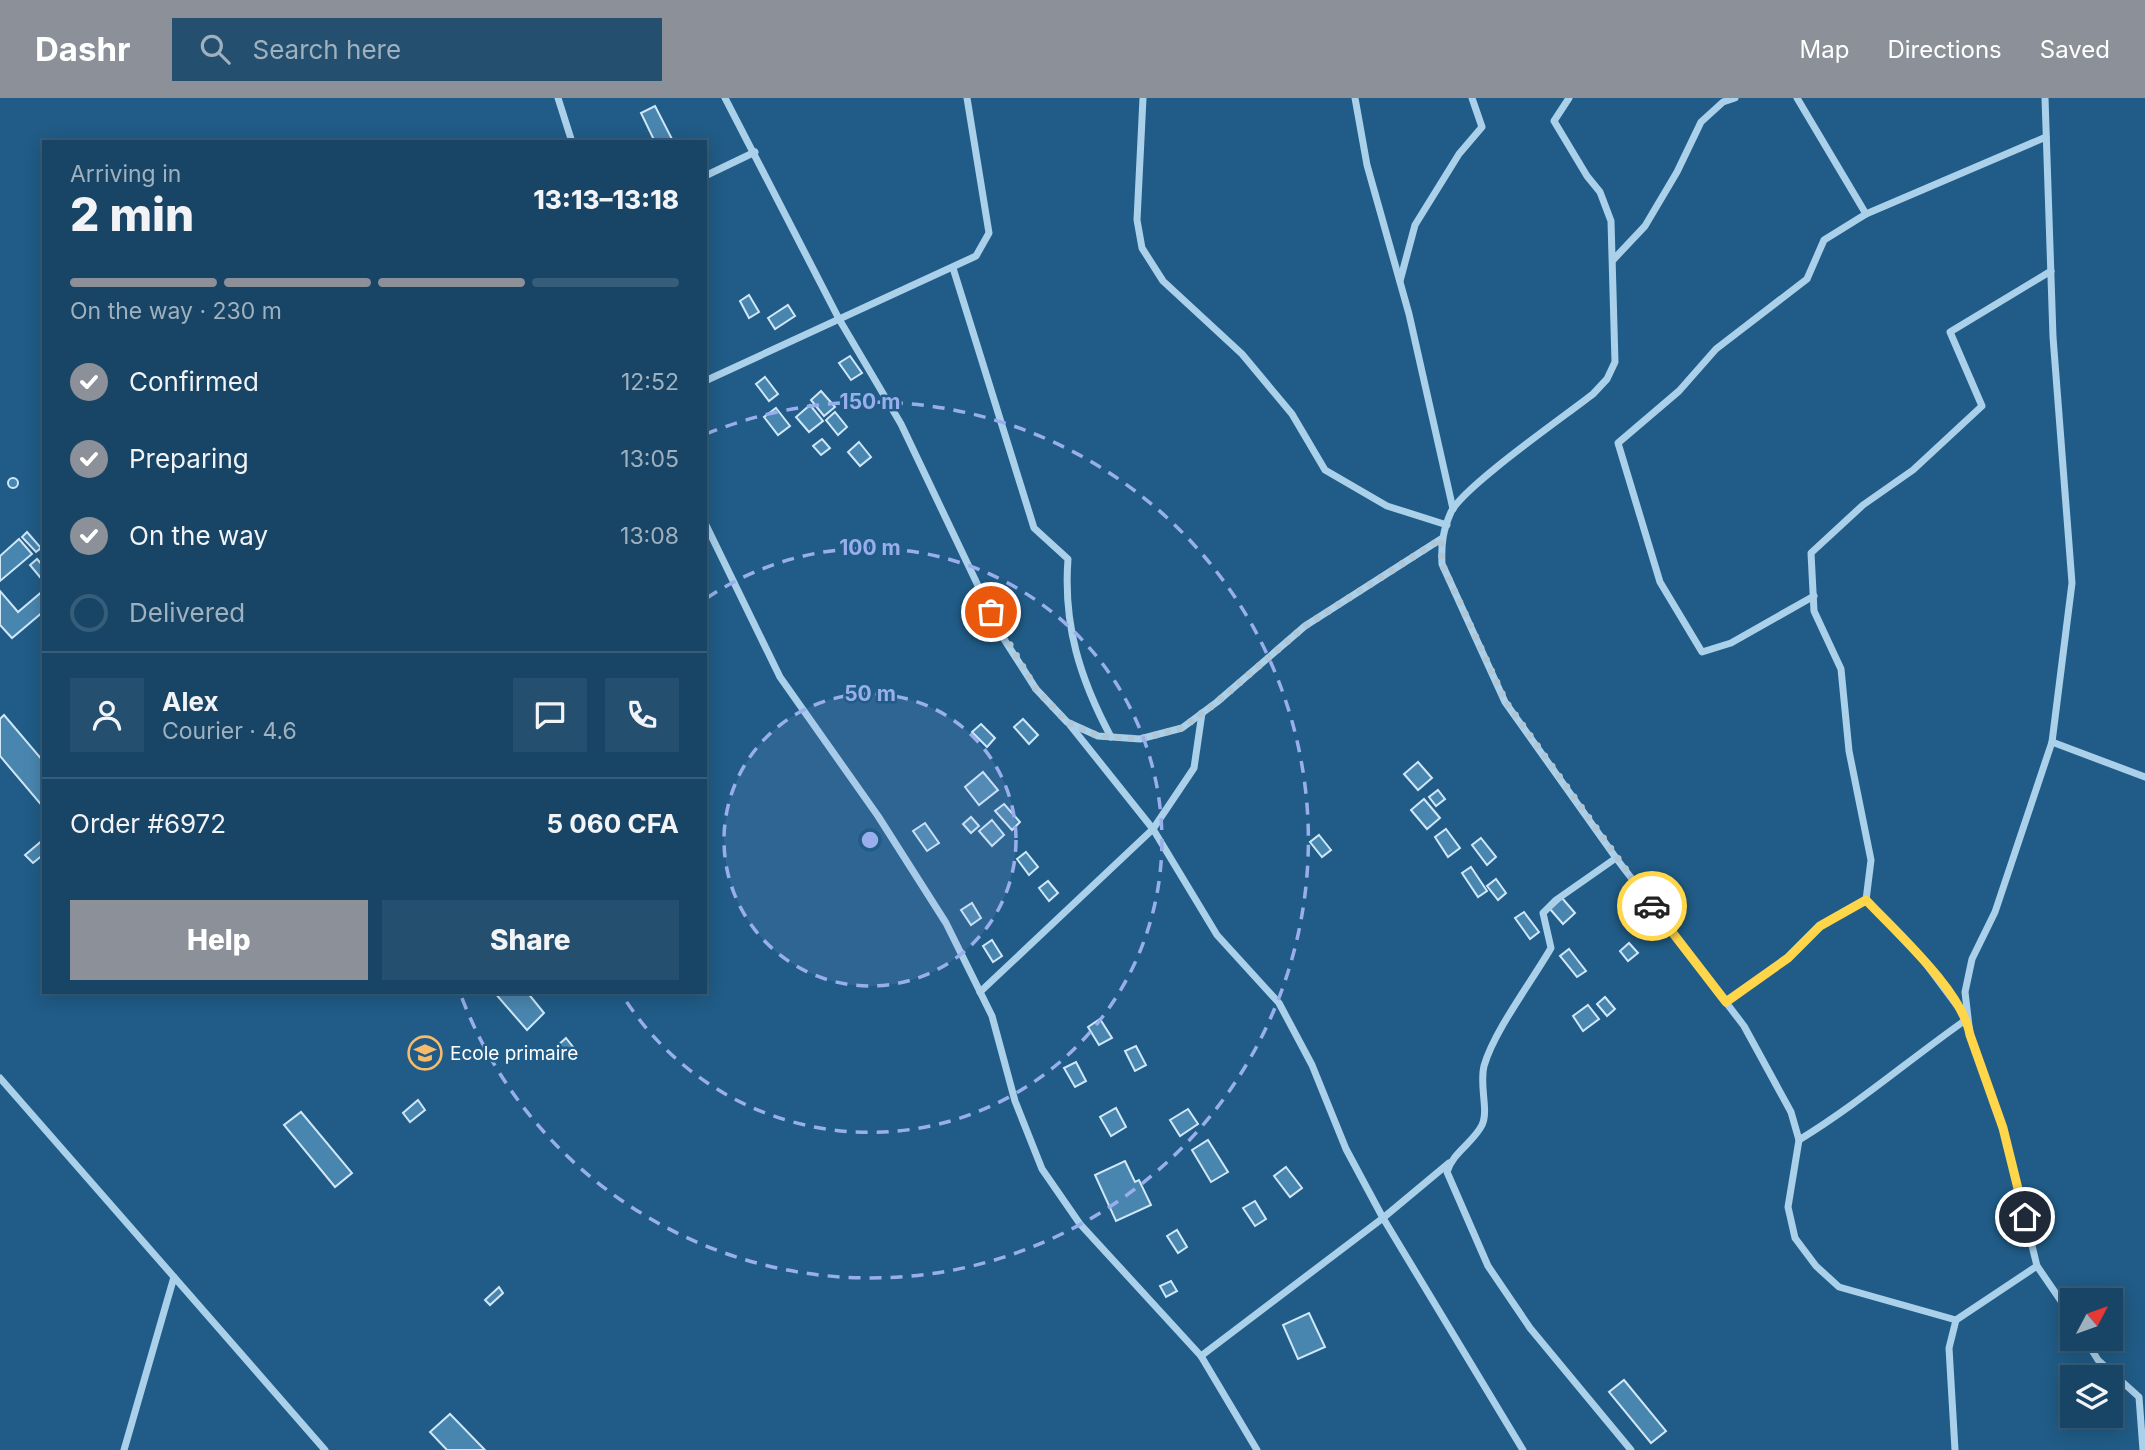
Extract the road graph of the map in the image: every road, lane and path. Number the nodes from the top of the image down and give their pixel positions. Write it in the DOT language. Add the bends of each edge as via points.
graph roads {
  1 [pos="558,98"];
  2 [pos="725,98"];
  3 [pos="967,98"];
  4 [pos="1143,98"];
  5 [pos="1355,98"];
  6 [pos="1472,98"];
  7 [pos="1569,98"];
  8 [pos="1735,98"];
  9 [pos="1797,98"];
  10 [pos="2045,98"];
  11 [pos="2046,137"];
  12 [pos="571,140"];
  13 [pos="755,152"];
  14 [pos="707,175"];
  15 [pos="1866,214"];
  16 [pos="1613,260"];
  17 [pos="953,268"];
  18 [pos="2051,271"];
  19 [pos="1400,281"];
  20 [pos="839,319"];
  21 [pos="707,380"];
  22 [pos="1452,509"];
  23 [pos="1447,525"];
  24 [pos="707,527"];
  25 [pos="1441,539"];
  26 [pos="1814,596"];
  27 [pos="1202,713"];
  28 [pos="1067,722"];
  29 [pos="1111,737"];
  30 [pos="2052,742"];
  31 [pos="2145,777"];
  32 [pos="1153,829"];
  33 [pos="1616,858"];
  34 [pos="1866,900"];
  35 [pos="980,992"];
  36 [pos="1726,1002"];
  37 [pos="1967,1019"];
  38 [pos="0,1078"];
  39 [pos="1799,1140"];
  40 [pos="1451,1161"];
  41 [pos="1383,1218"];
  42 [pos="2037,1266"];
  43 [pos="174,1277"];
  44 [pos="2060,1300"];
  45 [pos="1956,1320"];
  46 [pos="2092,1351"];
  47 [pos="1201,1356"];
  48 [pos="2142,1396"];
  49 [pos="124,1450"];
  50 [pos="325,1450"];
  51 [pos="1257,1450"];
  52 [pos="1522,1450"];
  53 [pos="1631,1450"];
  54 [pos="1955,1450"];
  55 [pos="2143,1450"];
  1 -- 12 [label="street"];
  2 -- 13 [label="street"];
  3 -- 17 [label="street" via="989,233 976,256"];
  4 -- 23 [label="street" via="1137,220 1142,248 1163,281 1242,354 1292,414 1325,470 1387,506"];
  5 -- 19 [label="street" via="1367,165"];
  6 -- 19 [label="street" via="1482,127 1459,153 1415,225"];
  7 -- 16 [label="street" via="1554,121 1600,192 1611,221"];
  8 -- 16 [label="street" via="1723,102 1701,122 1645,226"];
  9 -- 15 [label="street"];
  10 -- 11 [label="street"];
  11 -- 15 [label="street"];
  11 -- 18 [label="street"];
  13 -- 14 [label="street"];
  13 -- 20 [label="street"];
  15 -- 26 [label="street" via="1824,240 1807,279 1716,349 1679,391 1618,443 1660,582 1702,652 1731,643"];
  16 -- 22 [label="street" via="1615,362 1607,379"];
  17 -- 20 [label="street"];
  17 -- 29 [label="street" via="1034,527 1068,559 1065,597 1070,631 1091,701"];
  18 -- 26 [label="street" via="1951,332 1982,405 1913,470 1863,505 1811,552"];
  18 -- 30 [label="street" via="2072,583"];
  19 -- 22 [label="street"];
  20 -- 21 [label="street"];
  20 -- 28 [label="street" via="901,424 1002,636 1036,689"];
  22 -- 23 [label="street"];
  23 -- 25 [label="street"];
  24 -- 35 [label="street" via="780,677 946,923"];
  25 -- 27 [label="street" via="1305,626"];
  25 -- 33 [label="street" via="1442,564 1506,702"];
  26 -- 34 [label="street" via="1814,611 1840,669 1849,751 1871,860"];
  27 -- 29 [label="street" via="1182,728 1161,734 1140,739"];
  27 -- 32 [label="street" via="1194,768"];
  28 -- 29 [label="street"];
  28 -- 32 [label="street"];
  30 -- 31 [label="street"];
  30 -- 37 [label="street" via="1994,912 1972,959 1965,992"];
  32 -- 35 [label="street"];
  32 -- 41 [label="street" via="1217,935 1279,1003"];
  33 -- 36 [label="street"];
  33 -- 40 [label="street" via="1543,913 1551,948 1485,1063 1480,1086 1485,1109 1482,1125"];
  34 -- 36 [label="street" via="1820,926 1788,958"];
  34 -- 37 [label="street" via="1920,956"];
  35 -- 47 [label="street" via="1042,1169 1080,1224"];
  36 -- 39 [label="street" via="1791,1112"];
  37 -- 39 [label="street" via="1853,1107"];
  37 -- 42 [label="street" via="2003,1128"];
  38 -- 43 [label="street"];
  39 -- 45 [label="street" via="1788,1207 1795,1238 1816,1266 1839,1287"];
  40 -- 41 [label="street"];
  40 -- 53 [label="street" via="1450,1182 1488,1266 1530,1328"];
  41 -- 47 [label="street"];
  41 -- 52 [label="street"];
  42 -- 44 [label="street"];
  42 -- 45 [label="street"];
  43 -- 49 [label="street"];
  43 -- 50 [label="street"];
  45 -- 54 [label="street" via="1949,1348"];
  46 -- 48 [label="street"];
  47 -- 51 [label="street"];
  48 -- 55 [label="street"];
}
